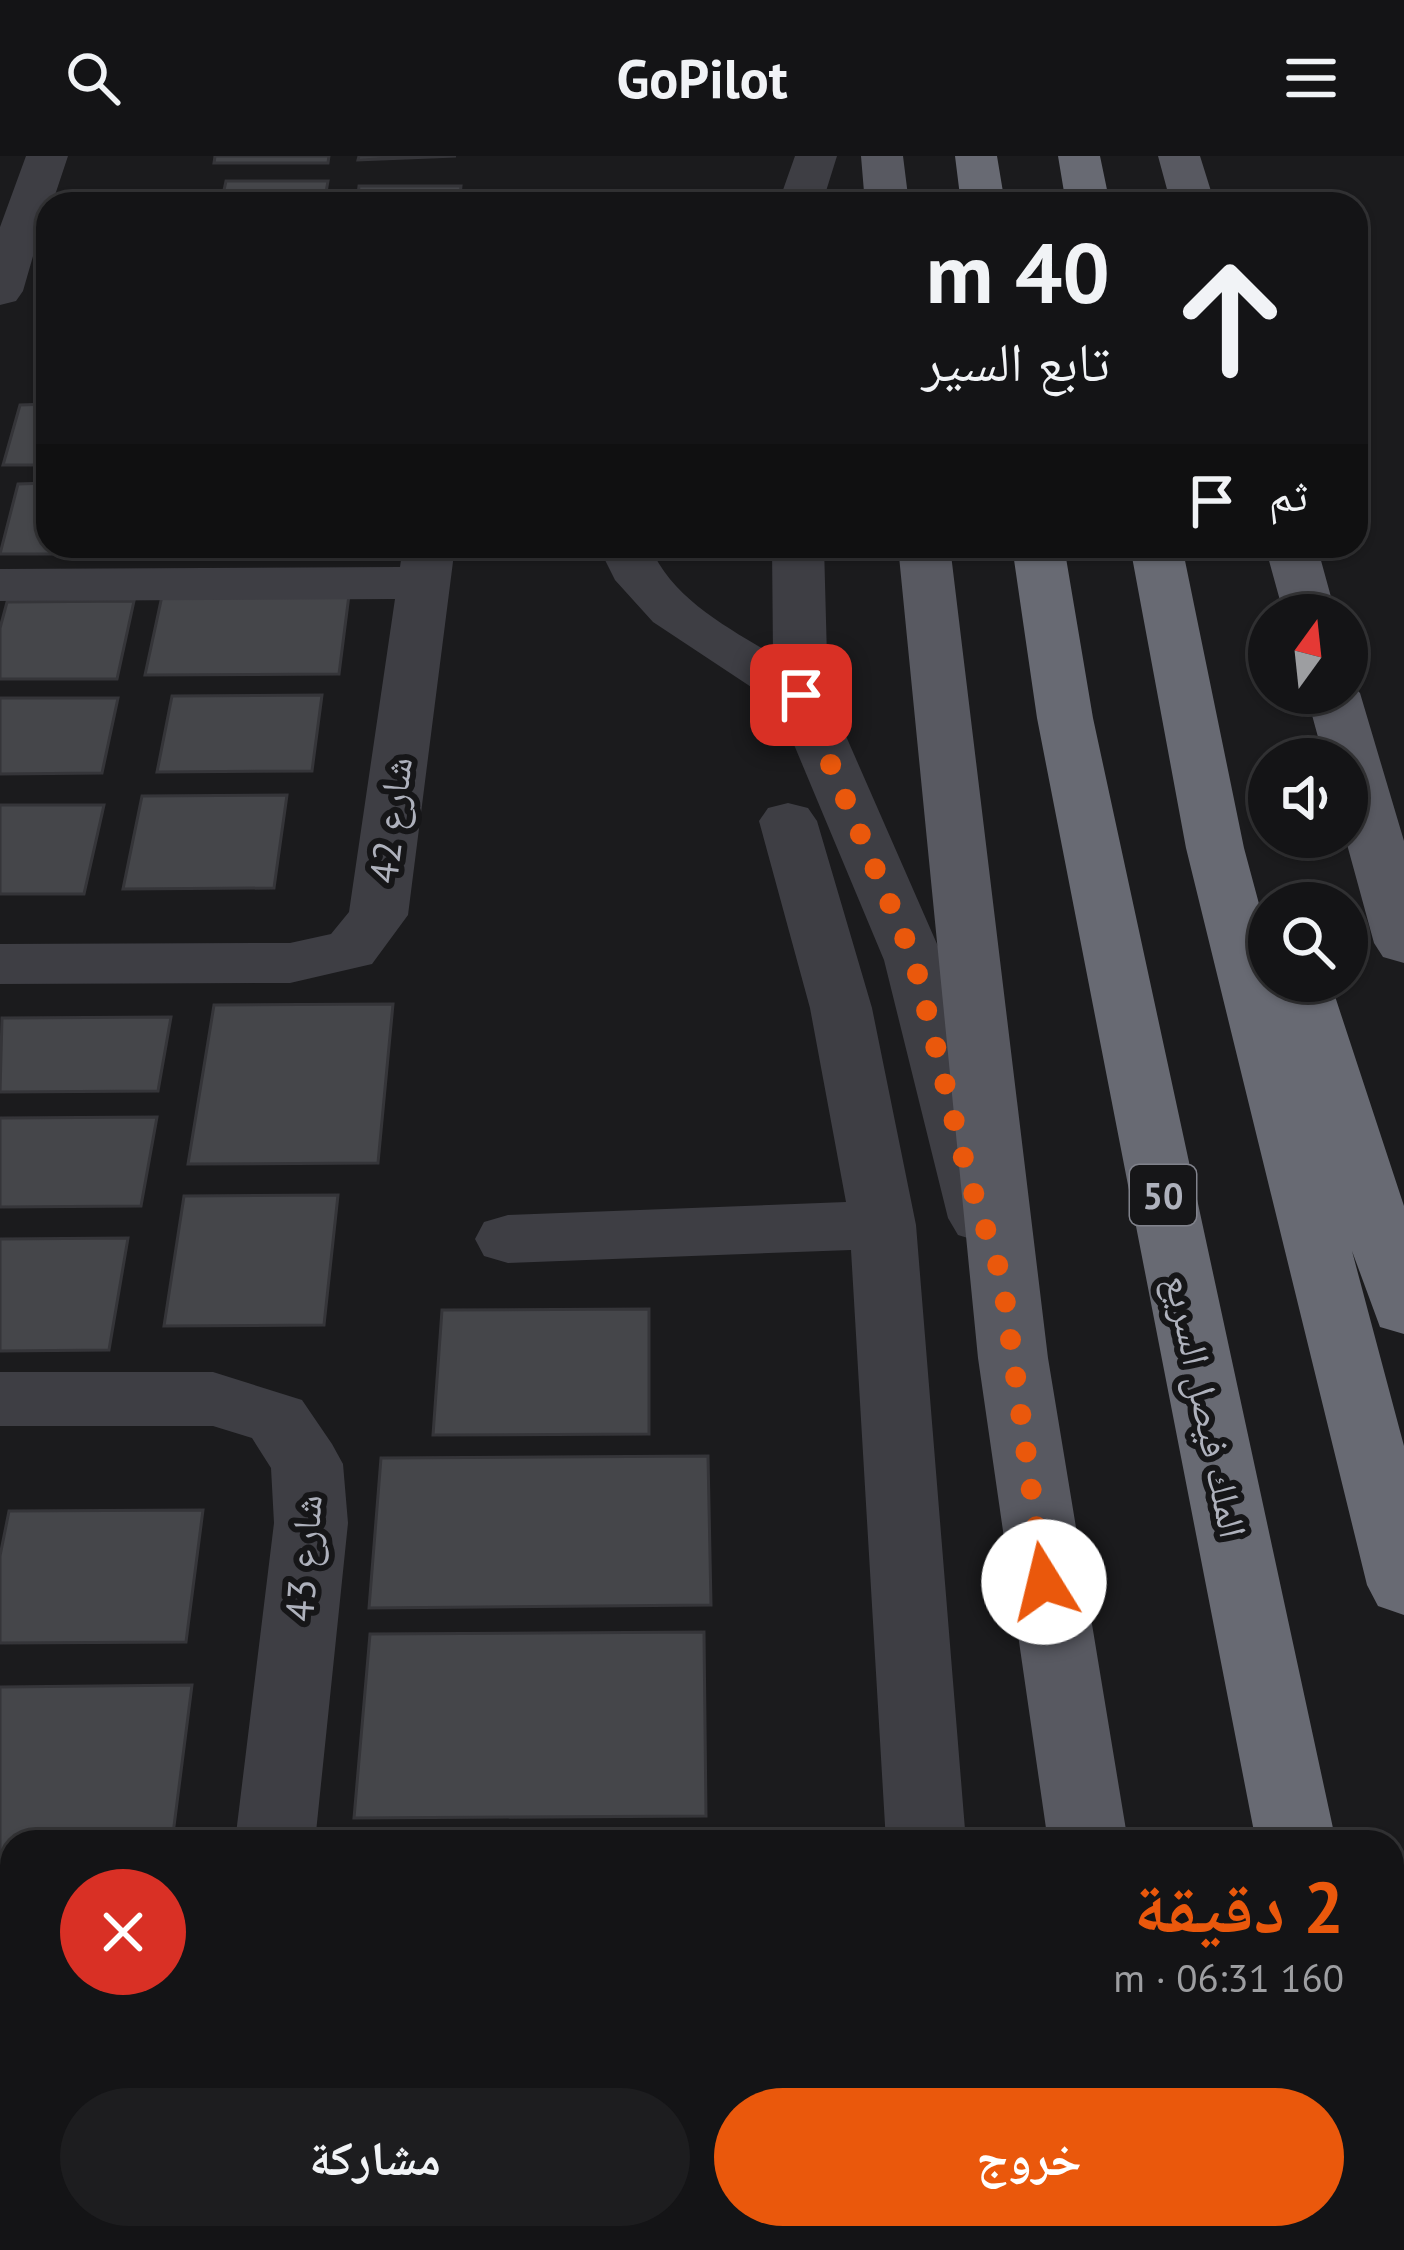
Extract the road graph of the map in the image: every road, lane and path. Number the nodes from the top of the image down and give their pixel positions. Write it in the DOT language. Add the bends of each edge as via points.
graph roads {
  1 [pos="816,156"];
  2 [pos="882,156"];
  3 [pos="976,156"];
  4 [pos="1079,156"];
  5 [pos="37,157"];
  6 [pos="804,192"];
  7 [pos="886,192"];
  8 [pos="981,192"];
  9 [pos="1086,192"];
  10 [pos="18,279"];
  11 [pos="628,558"];
  12 [pos="798,558"];
  13 [pos="925,558"];
  14 [pos="1040,558"];
  15 [pos="1158,558"];
  16 [pos="1294,558"];
  17 [pos="426,564"];
  18 [pos="0,585"];
  19 [pos="1304,594"];
  20 [pos="801,695"];
  21 [pos="1339,714"];
  22 [pos="788,821"];
  23 [pos="1215,848"];
  24 [pos="1248,893"];
  25 [pos="1404,943"];
  26 [pos="0,964"];
  27 [pos="1306,1002"];
  28 [pos="883,1225"];
  29 [pos="508,1239"];
  30 [pos="1002,1278"];
  31 [pos="1404,1309"];
  32 [pos="0,1400"];
  33 [pos="1404,1586"];
  34 [pos="275,1830"];
  35 [pos="925,1830"];
  36 [pos="1086,1830"];
  37 [pos="1295,1830"];
  1 -- 6 [label="street"];
  2 -- 7 [label="main road"];
  3 -- 8 [label="highway"];
  4 -- 9 [label="highway"];
  5 -- 10 [label="street"];
  11 -- 20 [label="street" via="664,604"];
  12 -- 20 [label="street"];
  13 -- 30 [label="main road"];
  14 -- 37 [label="highway, الملك فيصل السريع / 50" via="1065,718"];
  15 -- 23 [label="highway"];
  16 -- 19 [label="main road"];
  17 -- 18 [label="street"];
  17 -- 26 [label="street, شارع 42" via="378,915 351,950 290,963"];
  20 -- 30 [label="street" via="914,960"];
  21 -- 25 [label="main road"];
  22 -- 28 [label="street" via="841,1008"];
  23 -- 24 [label="highway"];
  23 -- 33 [label="highway"];
  27 -- 31 [label="highway"];
  28 -- 29 [label="street"];
  28 -- 35 [label="street"];
  30 -- 36 [label="main road"];
  32 -- 34 [label="street, شارع 43" via="213,1399 277,1419 307,1464 311,1523"];
}
